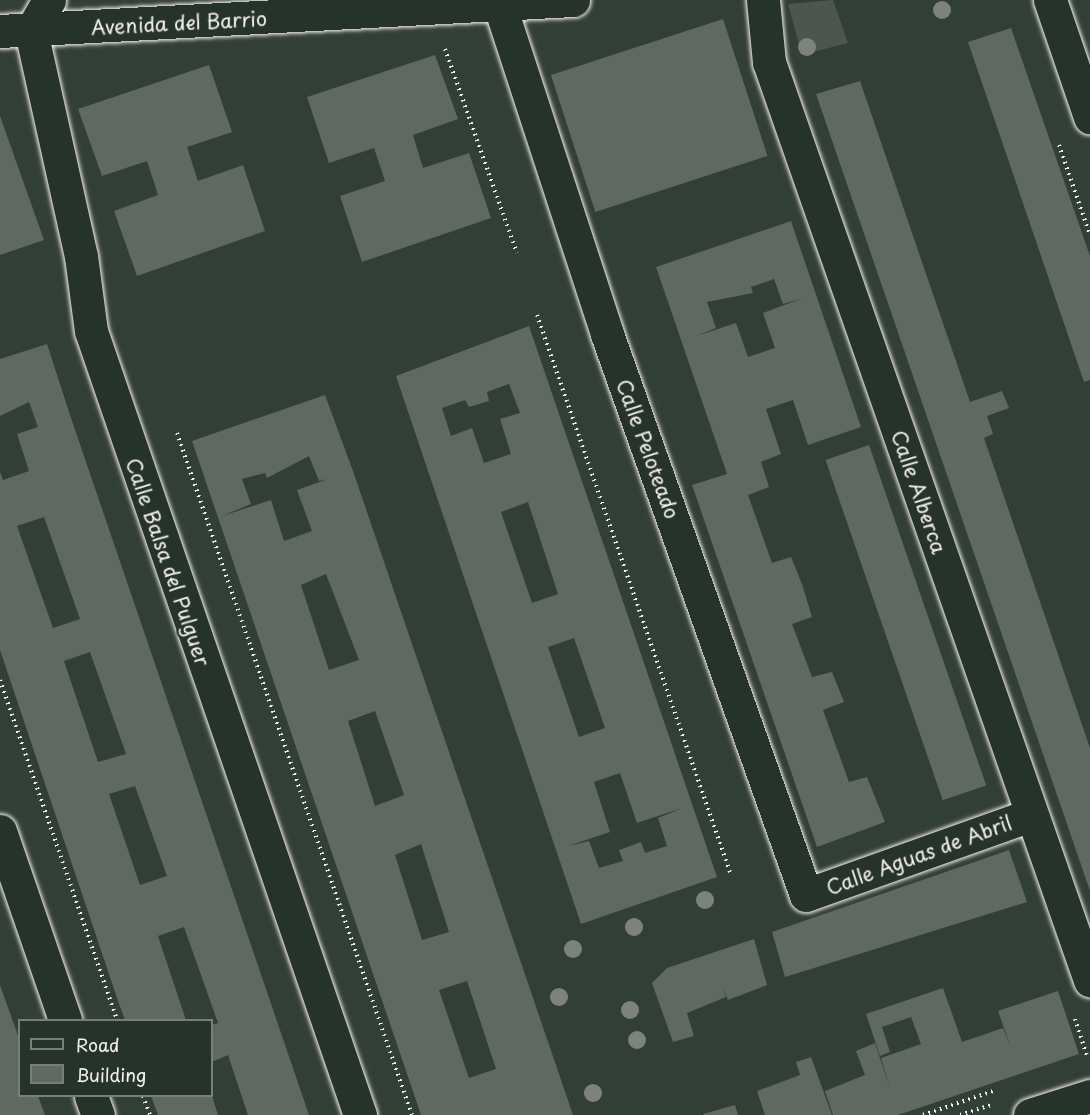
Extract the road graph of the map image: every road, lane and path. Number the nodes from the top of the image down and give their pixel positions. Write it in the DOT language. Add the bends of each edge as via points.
graph roads {
  1 [pos="50,0"];
  2 [pos="573,0"];
  3 [pos="763,0"];
  4 [pos="1050,0"];
  5 [pos="499,4"];
  6 [pos="16,31"];
  7 [pos="443,43"];
  8 [pos="1090,117"];
  9 [pos="517,253"];
  10 [pos="537,315"];
  11 [pos="177,433"];
  12 [pos="0,680"];
  13 [pos="1031,815"];
  14 [pos="0,831"];
  15 [pos="731,875"];
  16 [pos="806,895"];
  17 [pos="1090,981"];
  18 [pos="1072,1010"];
  19 [pos="65,1019"];
  20 [pos="117,1019"];
  21 [pos="1077,1061"];
  22 [pos="1000,1088"];
  23 [pos="1090,1096"];
  24 [pos="92,1097"];
  25 [pos="144,1097"];
  26 [pos="98,1115"];
  27 [pos="150,1115"];
  28 [pos="360,1115"];
  29 [pos="412,1115"];
  30 [pos="923,1115"];
  31 [pos="1030,1115"];
  1 -- 6 [label="street"];
  2 -- 5 [label="street, Avenida del Barrio"];
  3 -- 13 [label="street, Calle Alberca" via="769,62"];
  4 -- 8 [label="street"];
  5 -- 6 [label="street, Avenida del Barrio"];
  5 -- 16 [label="street, Calle Peloteado" via="607,334"];
  6 -- 28 [label="street, Calle Balsa del Pulguer" via="81,256 91,331"];
  7 -- 9 [label="path"];
  10 -- 15 [label="path"];
  11 -- 29 [label="path"];
  12 -- 20 [label="path"];
  13 -- 16 [label="street, Calle Aguas de Abril"];
  13 -- 17 [label="street, Calle Alberca"];
  14 -- 19 [label="street"];
  18 -- 21 [label="path" via="1088,1058"];
  22 -- 30 [label="path"];
  23 -- 31 [label="street"];
  24 -- 26 [label="street"];
  25 -- 27 [label="path"];
}
